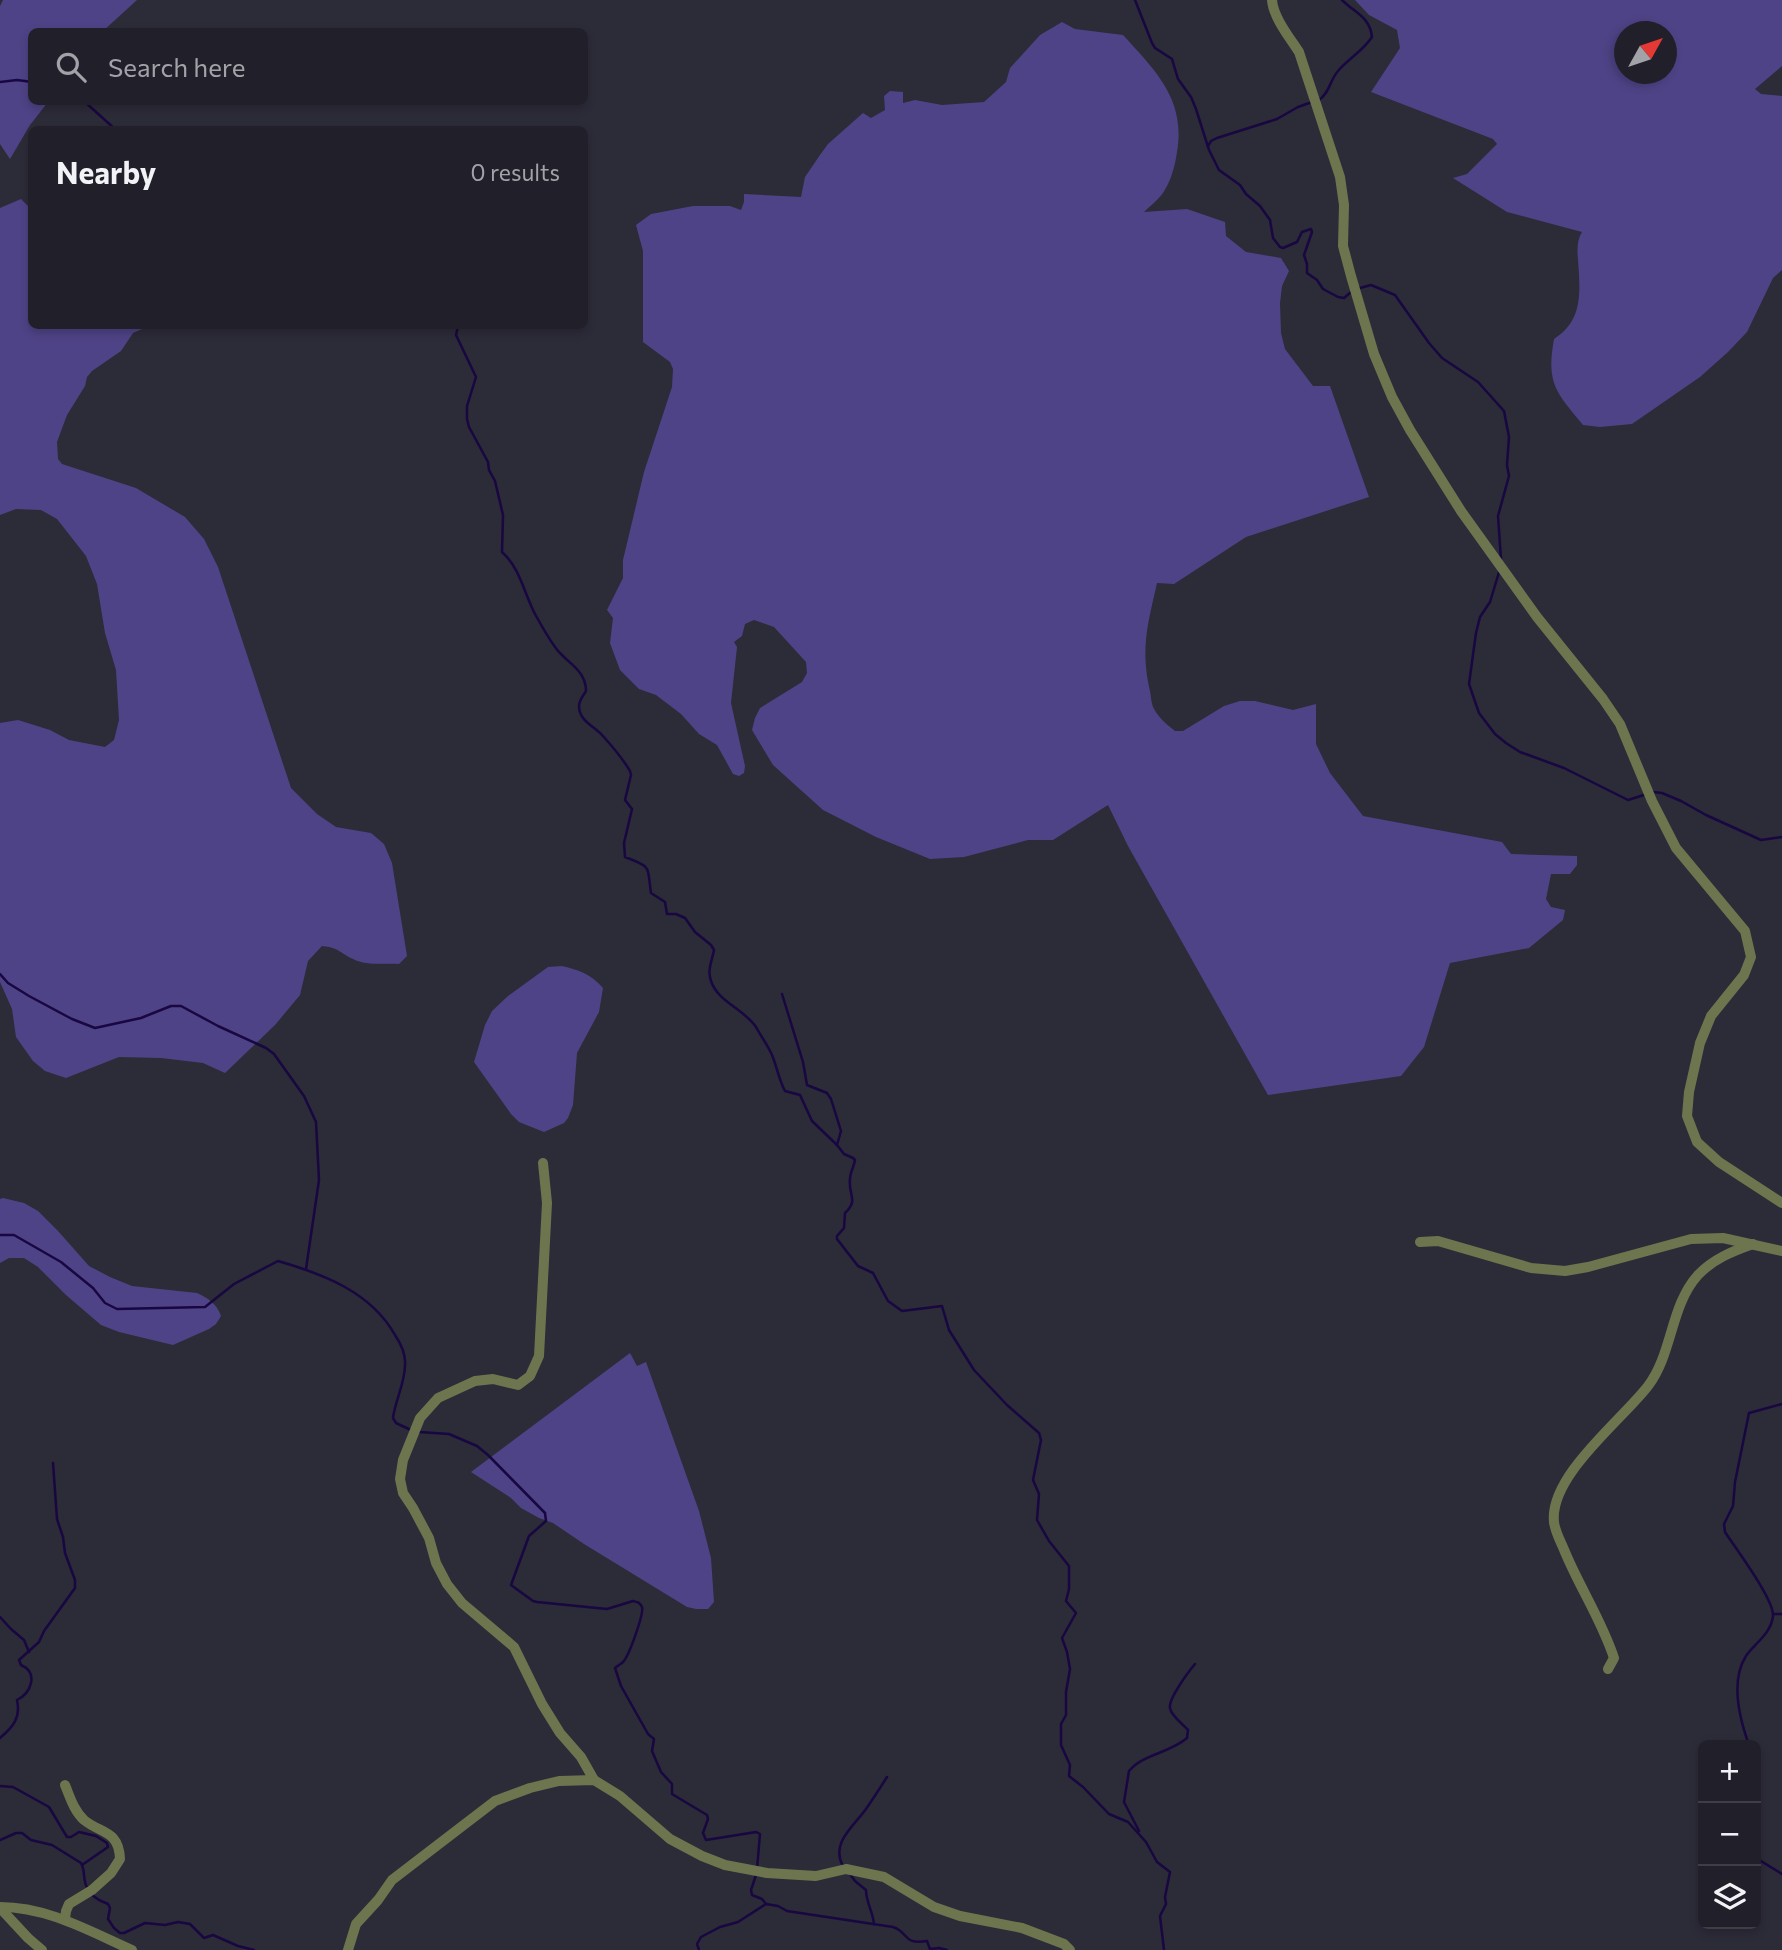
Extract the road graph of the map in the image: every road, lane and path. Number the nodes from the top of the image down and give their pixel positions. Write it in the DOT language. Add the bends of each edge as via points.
graph roads {
  1 [pos="1272,0"];
  2 [pos="543,1163"];
  3 [pos="1782,1203"];
  4 [pos="1420,1241"];
  5 [pos="1753,1244"];
  6 [pos="1782,1251"];
  7 [pos="1608,1669"];
  8 [pos="594,1780"];
  9 [pos="65,1785"];
  10 [pos="0,1907"];
  11 [pos="65,1919"];
  12 [pos="42,1950"];
  13 [pos="132,1950"];
  14 [pos="348,1950"];
  15 [pos="1070,1950"];
  1 -- 3 [label="street" via="1299,52 1340,177 1343,247 1374,354 1392,397 1461,510 1620,724 1676,848 1745,931 1751,957 1744,975 1711,1016 1700,1044 1687,1116 1697,1142"];
  2 -- 8 [label="street" via="547,1203 539,1356 530,1376 518,1385 493,1379 475,1381 439,1398 420,1418 400,1479 447,1584 462,1603 514,1647 560,1733"];
  4 -- 5 [label="street" via="1437,1241 1531,1268 1565,1271 1691,1239 1723,1238"];
  5 -- 6 [label="street"];
  5 -- 7 [label="street" via="1715,1260 1697,1276 1686,1292 1658,1371 1563,1483 1555,1506 1556,1532 1614,1658"];
  8 -- 14 [label="street" via="530,1787 495,1801 392,1880 356,1924"];
  8 -- 15 [label="street" via="670,1839 725,1865 816,1875 846,1869 884,1877 934,1907 1022,1928"];
  9 -- 11 [label="street" via="83,1819 112,1835 120,1859 92,1890 69,1904"];
  10 -- 11 [label="street"];
  10 -- 12 [label="street"];
  11 -- 13 [label="street"];
}
